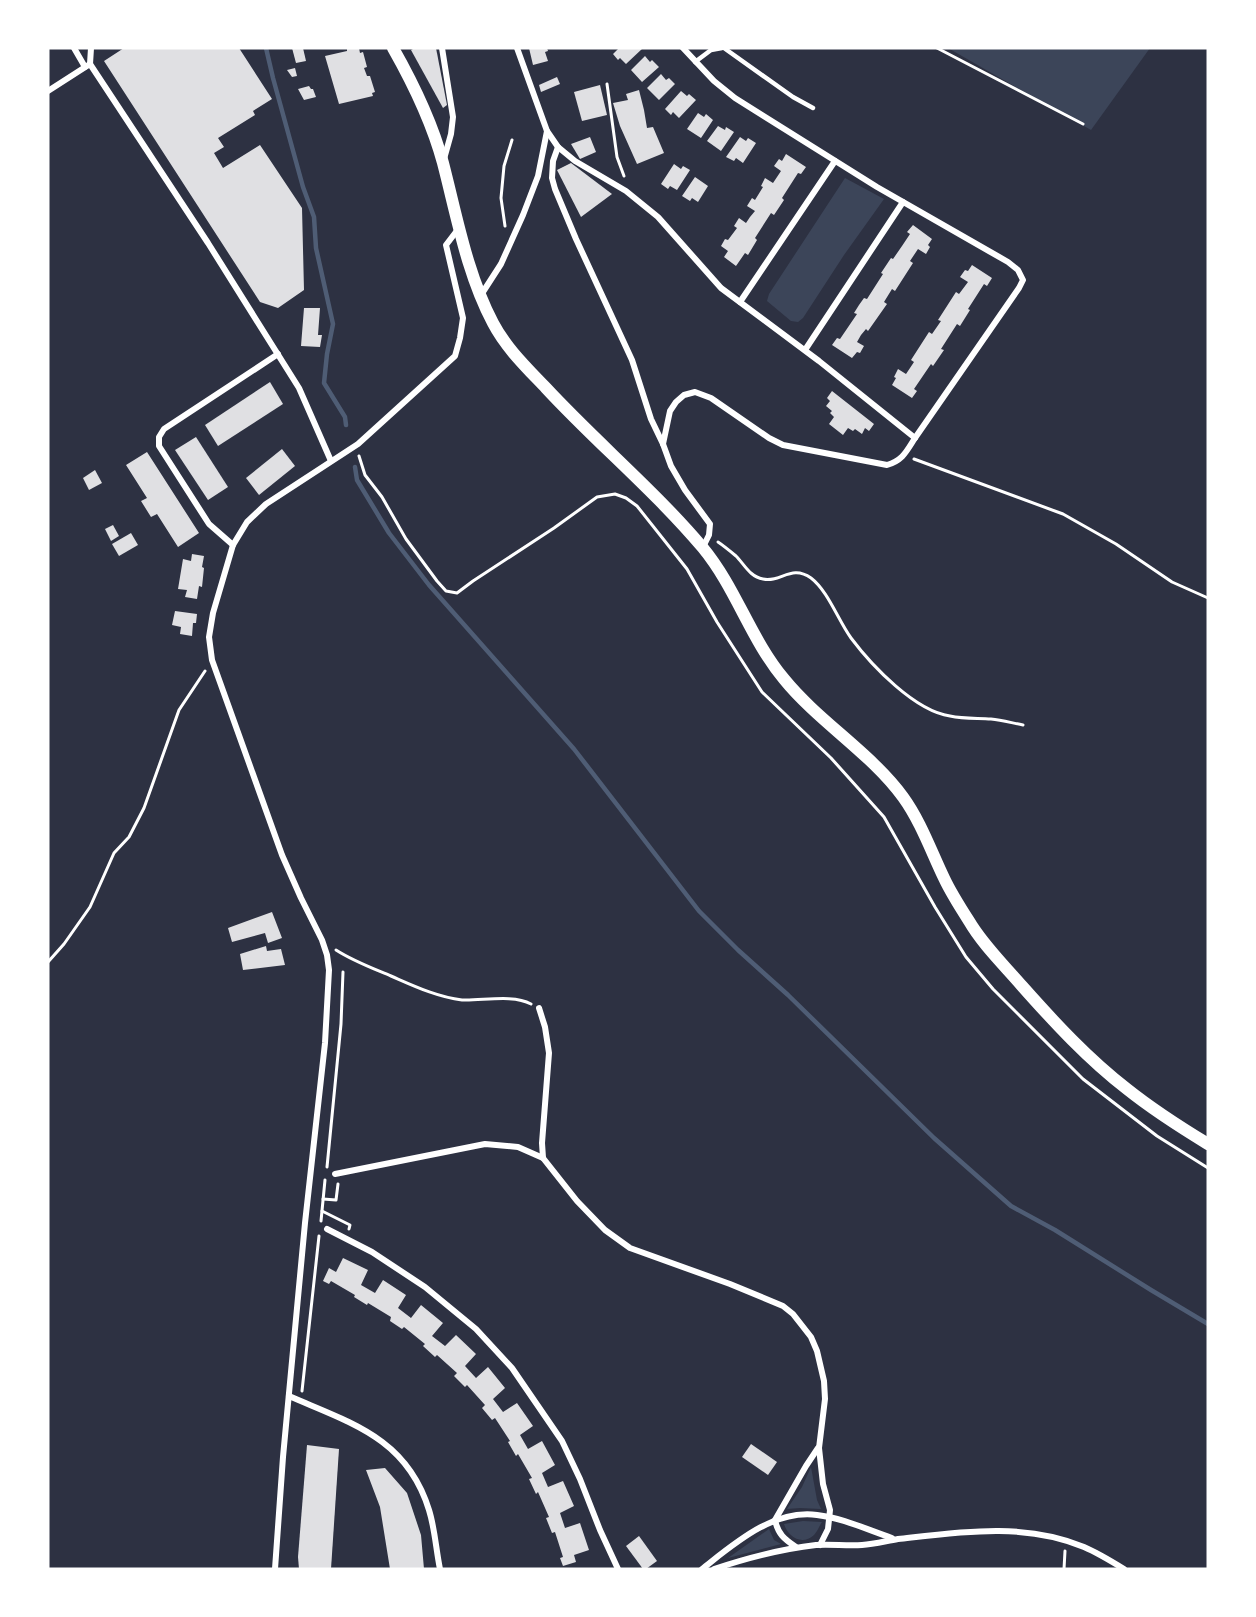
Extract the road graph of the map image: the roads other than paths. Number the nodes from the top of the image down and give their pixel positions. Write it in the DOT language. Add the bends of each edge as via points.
graph roads {
  1 [pos="74,48"];
  2 [pos="92,48"];
  3 [pos="393,48"];
  4 [pos="442,48"];
  5 [pos="518,48"];
  6 [pos="683,48"];
  7 [pos="723,48"];
  8 [pos="695,62"];
  9 [pos="88,65"];
  10 [pos="48,90"];
  11 [pos="813,108"];
  12 [pos="547,131"];
  13 [pos="558,147"];
  14 [pos="835,161"];
  15 [pos="443,163"];
  16 [pos="903,202"];
  17 [pos="459,228"];
  18 [pos="481,295"];
  19 [pos="740,302"];
  20 [pos="805,350"];
  21 [pos="278,354"];
  22 [pos="915,438"];
  23 [pos="663,444"];
  24 [pos="331,461"];
  25 [pos="232,545"];
  26 [pos="702,548"];
  27 [pos="539,1008"];
  28 [pos="1208,1144"];
  29 [pos="543,1158"];
  30 [pos="337,1174"];
  31 [pos="327,1229"];
  32 [pos="289,1396"];
  33 [pos="819,1448"];
  34 [pos="830,1517"];
  35 [pos="775,1520"];
  36 [pos="896,1540"];
  37 [pos="820,1545"];
  38 [pos="796,1547"];
  39 [pos="275,1569"];
  40 [pos="440,1569"];
  41 [pos="618,1569"];
  42 [pos="702,1569"];
  43 [pos="714,1569"];
  44 [pos="1124,1569"];
  1 -- 9 [label="street"];
  2 -- 9 [label="street"];
  3 -- 15 [label="main road" via="424,108"];
  4 -- 15 [label="street" via="453,117"];
  5 -- 12 [label="street"];
  6 -- 8 [label="street"];
  7 -- 8 [label="lane" via="711,50"];
  7 -- 11 [label="lane"];
  8 -- 14 [label="street" via="735,98"];
  9 -- 10 [label="street"];
  9 -- 21 [label="street"];
  12 -- 13 [label="street"];
  12 -- 18 [label="street" via="538,176 506,255"];
  13 -- 19 [label="street" via="658,217 721,288"];
  13 -- 23 [label="street" via="552,178 632,360"];
  14 -- 16 [label="street"];
  14 -- 19 [label="street"];
  15 -- 17 [label="main road"];
  16 -- 20 [label="street"];
  16 -- 22 [label="street" via="1008,262 1023,280"];
  17 -- 18 [label="main road"];
  17 -- 24 [label="street" via="446,245 463,318 455,356 358,444"];
  18 -- 26 [label="main road" via="504,341 524,364"];
  19 -- 20 [label="street"];
  20 -- 22 [label="street"];
  21 -- 24 [label="street" via="299,388"];
  21 -- 25 [label="street" via="164,429 159,437 159,446 209,524"];
  22 -- 23 [label="street" via="897,462 886,465 783,445 711,398 695,392 684,395 670,411"];
  23 -- 26 [label="street" via="685,490 710,524"];
  24 -- 25 [label="street" via="266,504"];
  25 -- 32 [label="street" via="213,613 209,637 212,660 282,855 327,955 327,1016"];
  26 -- 28 [label="main road" via="783,679 904,798 954,897 984,943 1108,1073"];
  27 -- 29 [label="street" via="549,1053"];
  29 -- 30 [label="street" via="518,1147 485,1144"];
  29 -- 33 [label="street" via="578,1201 620,1242 783,1306 793,1314 811,1337 824,1382"];
  31 -- 41 [label="street" via="372,1252 425,1287 476,1329 512,1368 562,1441"];
  32 -- 39 [label="street"];
  32 -- 40 [label="street" via="363,1428 399,1457 412,1473 430,1512"];
  33 -- 34 [label="street"];
  33 -- 35 [label="street"];
  34 -- 35 [label="street" via="815,1514"];
  34 -- 36 [label="street"];
  34 -- 37 [label="street"];
  35 -- 38 [label="street" via="777,1530"];
  35 -- 42 [label="street"];
  36 -- 37 [label="street"];
  36 -- 44 [label="street" via="1009,1530 1084,1547"];
  37 -- 38 [label="street"];
  38 -- 43 [label="street"];
}
